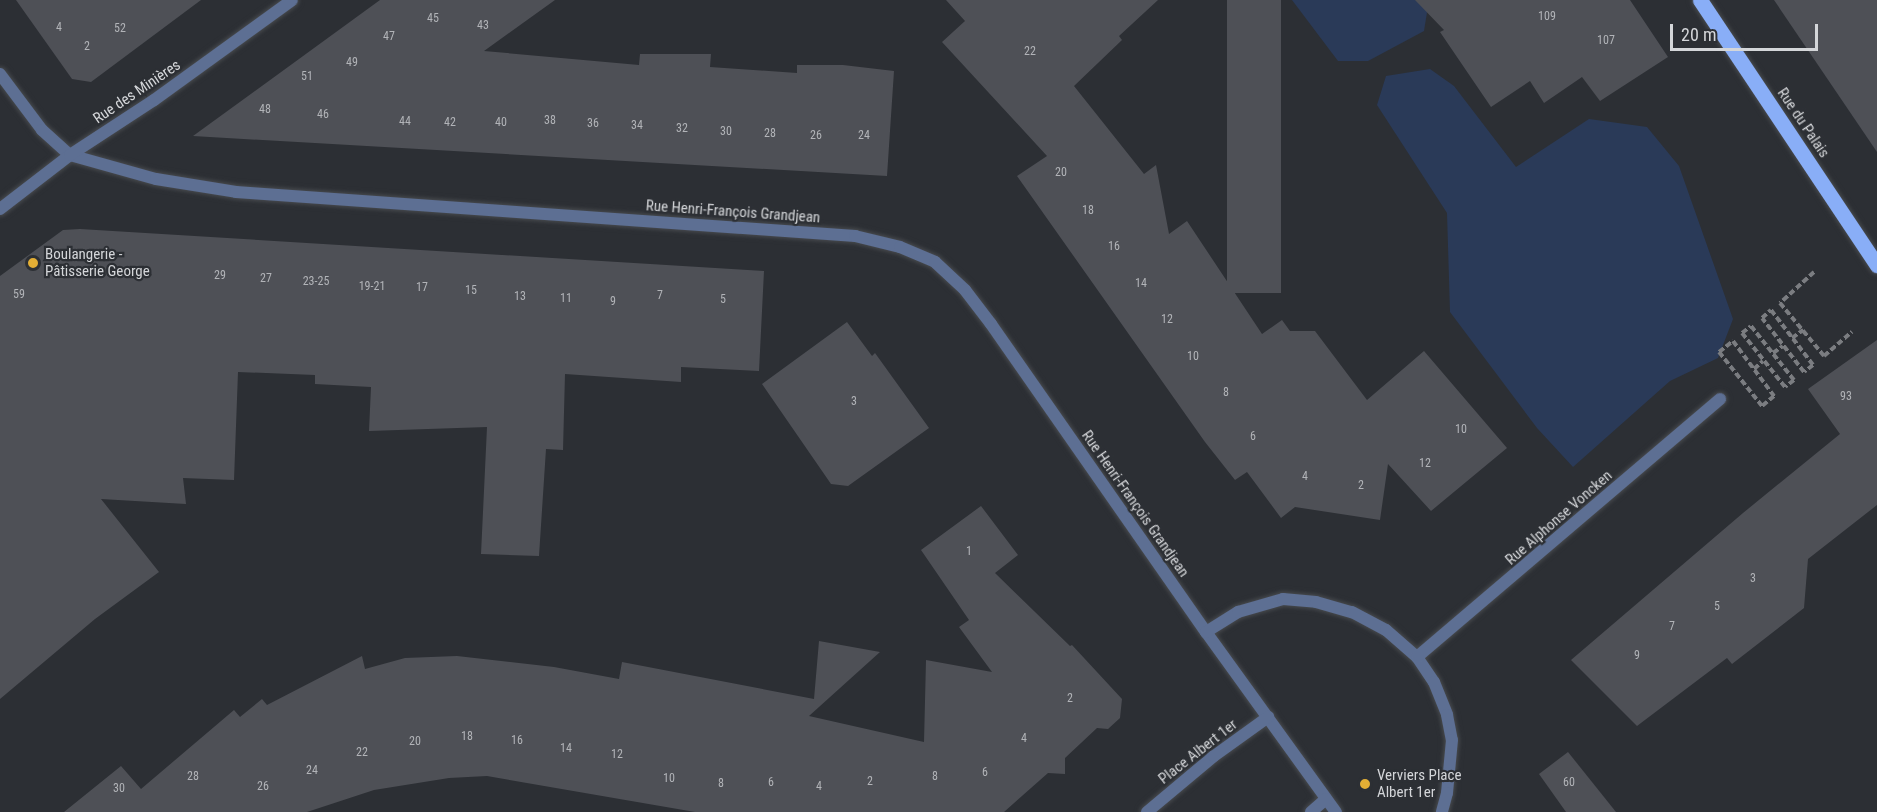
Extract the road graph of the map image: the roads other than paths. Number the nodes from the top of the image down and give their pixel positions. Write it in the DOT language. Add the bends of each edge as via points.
graph roads {
  1 [pos="292,0"];
  2 [pos="1700,0"];
  3 [pos="0,74"];
  4 [pos="70,155"];
  5 [pos="0,209"];
  6 [pos="1877,265"];
  7 [pos="1720,399"];
  8 [pos="1206,632"];
  9 [pos="1417,657"];
  10 [pos="1268,717"];
  11 [pos="1326,799"];
  12 [pos="1147,812"];
  13 [pos="1311,812"];
  14 [pos="1336,812"];
  15 [pos="1442,812"];
  1 -- 4 [label="street, Rue des Minières"];
  2 -- 6 [label="main road, Rue du Palais"];
  3 -- 4 [label="street" via="42,130"];
  4 -- 5 [label="street, Rue des Minières"];
  4 -- 8 [label="street, Rue Henri-François Grandjean" via="156,179 236,192 855,236 900,247 935,262 965,290"];
  7 -- 9 [label="street, Rue Alphonse Voncken"];
  8 -- 9 [label="street" via="1238,612 1283,599 1316,602 1352,612 1386,630"];
  8 -- 10 [label="street"];
  9 -- 15 [label="street" via="1434,682 1448,715 1452,740 1448,793"];
  10 -- 11 [label="street"];
  10 -- 12 [label="street, Place Albert 1er"];
  11 -- 13 [label="street"];
  11 -- 14 [label="street"];
}
